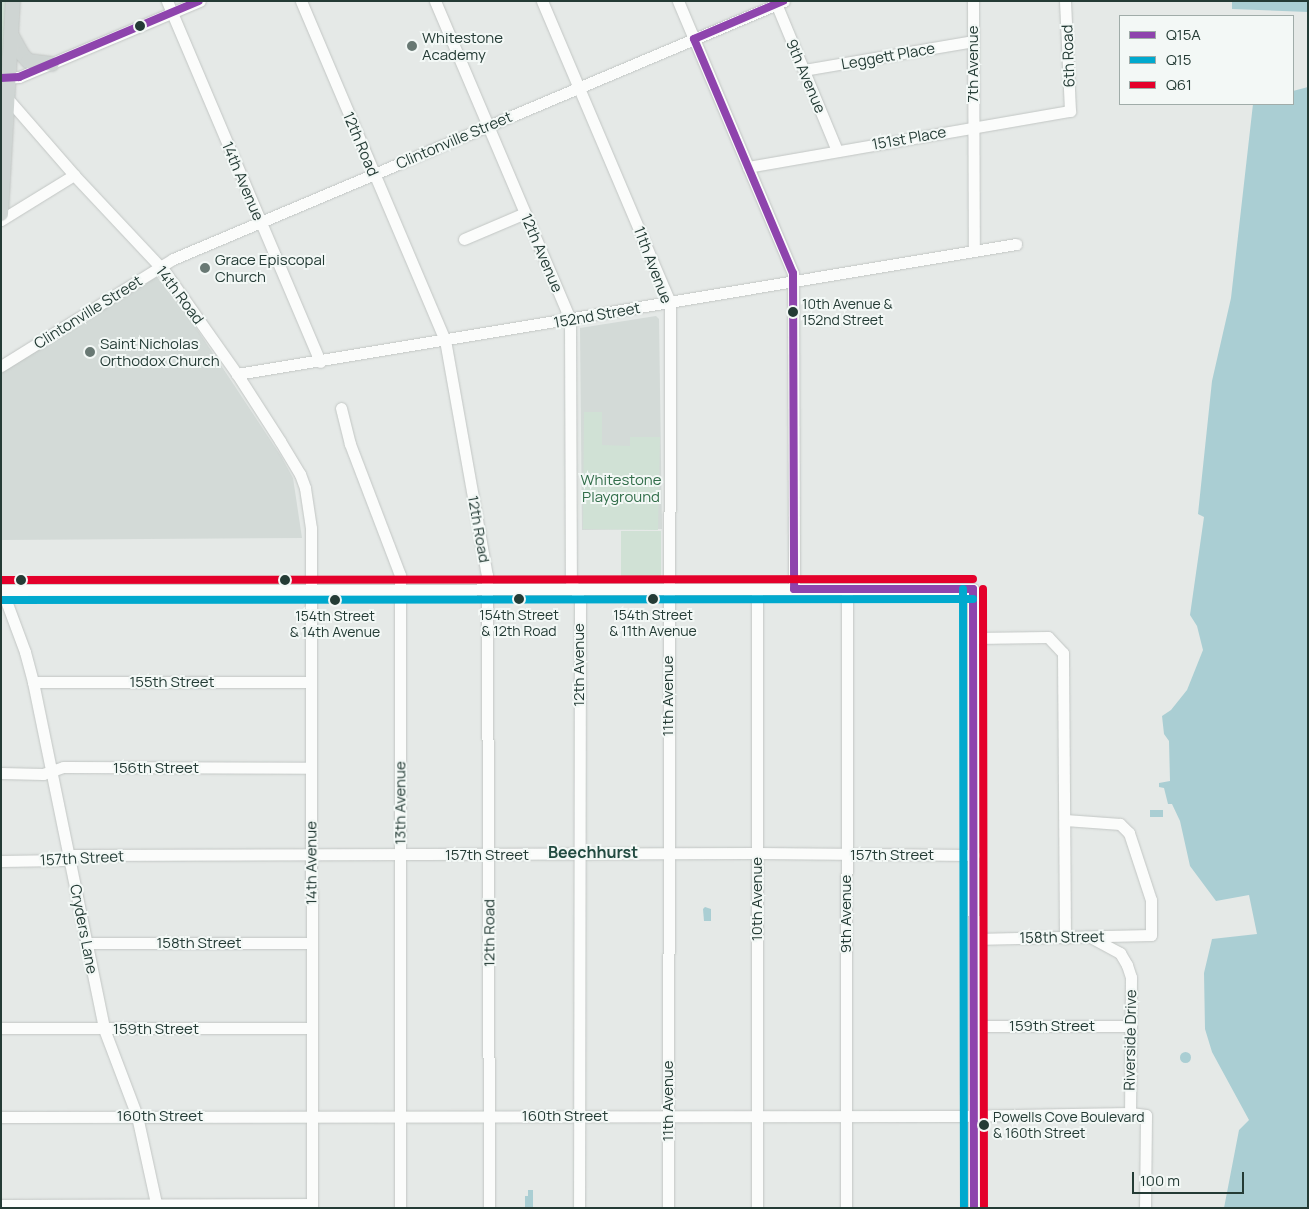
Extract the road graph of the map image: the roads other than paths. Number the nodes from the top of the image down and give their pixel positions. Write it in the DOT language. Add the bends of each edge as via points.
graph roads {
  1 [pos="13,1"];
  2 [pos="167,1"];
  3 [pos="200,1"];
  4 [pos="301,1"];
  5 [pos="435,1"];
  6 [pos="542,1"];
  7 [pos="678,1"];
  8 [pos="973,1"];
  9 [pos="1065,1"];
  10 [pos="778,2"];
  11 [pos="172,13"];
  12 [pos="12,34"];
  13 [pos="694,39"];
  14 [pos="973,41"];
  15 [pos="52,64"];
  16 [pos="804,70"];
  17 [pos="5,78"];
  18 [pos="579,87"];
  19 [pos="8,99"];
  20 [pos="1070,111"];
  21 [pos="488,126"];
  22 [pos="973,126"];
  23 [pos="837,150"];
  24 [pos="748,167"];
  25 [pos="374,174"];
  26 [pos="74,175"];
  27 [pos="525,213"];
  28 [pos="1,214"];
  29 [pos="1,220"];
  30 [pos="261,222"];
  31 [pos="464,238"];
  32 [pos="1016,244"];
  33 [pos="974,252"];
  34 [pos="159,267"];
  35 [pos="793,282"];
  36 [pos="670,302"];
  37 [pos="570,319"];
  38 [pos="445,340"];
  39 [pos="320,362"];
  40 [pos="1,366"];
  41 [pos="237,374"];
  42 [pos="341,408"];
  43 [pos="310,517"];
  44 [pos="757,589"];
  45 [pos="794,589"];
  46 [pos="847,589"];
  47 [pos="2,590"];
  48 [pos="311,590"];
  49 [pos="400,590"];
  50 [pos="488,590"];
  51 [pos="575,590"];
  52 [pos="670,590"];
  53 [pos="974,638"];
  54 [pos="33,682"];
  55 [pos="311,682"];
  56 [pos="311,768"];
  57 [pos="50,771"];
  58 [pos="1,773"];
  59 [pos="1065,820"];
  60 [pos="758,853"];
  61 [pos="311,855"];
  62 [pos="400,855"];
  63 [pos="489,855"];
  64 [pos="578,855"];
  65 [pos="668,855"];
  66 [pos="846,855"];
  67 [pos="974,855"];
  68 [pos="70,857"];
  69 [pos="1,861"];
  70 [pos="1091,937"];
  71 [pos="1065,938"];
  72 [pos="974,939"];
  73 [pos="87,943"];
  74 [pos="311,943"];
  75 [pos="974,1026"];
  76 [pos="1131,1026"];
  77 [pos="1,1028"];
  78 [pos="311,1028"];
  79 [pos="104,1029"];
  80 [pos="1130,1113"];
  81 [pos="137,1116"];
  82 [pos="311,1116"];
  83 [pos="400,1116"];
  84 [pos="489,1116"];
  85 [pos="578,1116"];
  86 [pos="668,1116"];
  87 [pos="757,1116"];
  88 [pos="847,1116"];
  89 [pos="974,1116"];
  90 [pos="1,1117"];
  91 [pos="1,1205"];
  92 [pos="157,1206"];
  93 [pos="312,1206"];
  94 [pos="400,1208"];
  95 [pos="489,1208"];
  96 [pos="579,1208"];
  97 [pos="668,1208"];
  98 [pos="757,1208"];
  99 [pos="846,1208"];
  100 [pos="974,1208"];
  101 [pos="1145,1208"];
  1 -- 12 [label="main road"];
  2 -- 11 [label="street, 14th Avenue"];
  3 -- 11 [label="street"];
  4 -- 25 [label="street, 12th Road"];
  5 -- 21 [label="street, 12th Avenue"];
  6 -- 18 [label="street, 11th Avenue"];
  7 -- 13 [label="street"];
  8 -- 14 [label="street, 7th Avenue"];
  9 -- 20 [label="street, 6th Road"];
  10 -- 13 [label="street, Clintonville Street"];
  10 -- 16 [label="street, 9th Avenue"];
  11 -- 15 [label="street"];
  11 -- 30 [label="street, 14th Avenue"];
  12 -- 15 [label="main road" via="28,61"];
  12 -- 17 [label="main road"];
  13 -- 18 [label="street, Clintonville Street"];
  13 -- 24 [label="street"];
  14 -- 16 [label="street, Leggett Place"];
  14 -- 22 [label="street, 7th Avenue"];
  15 -- 17 [label="street" via="20,77"];
  16 -- 23 [label="street, 9th Avenue"];
  17 -- 19 [label="main road"];
  18 -- 21 [label="street, Clintonville Street"];
  18 -- 36 [label="street, 11th Avenue"];
  19 -- 26 [label="street, 14th Road"];
  19 -- 28 [label="main road"];
  20 -- 22 [label="street, 151st Place"];
  21 -- 25 [label="street, Clintonville Street"];
  21 -- 27 [label="street, 12th Avenue"];
  22 -- 23 [label="street, 151st Place"];
  22 -- 33 [label="street, 7th Avenue"];
  23 -- 24 [label="street, 151st Place"];
  24 -- 35 [label="street" via="793,273"];
  25 -- 30 [label="street, Clintonville Street"];
  25 -- 38 [label="street, 12th Road"];
  26 -- 29 [label="street"];
  26 -- 34 [label="street, 14th Road"];
  27 -- 31 [label="street"];
  27 -- 37 [label="street, 12th Avenue"];
  30 -- 34 [label="street, Clintonville Street"];
  30 -- 39 [label="street, 14th Avenue"];
  32 -- 33 [label="street, 152nd Street"];
  33 -- 35 [label="street, 152nd Street"];
  34 -- 40 [label="street, Clintonville Street"];
  34 -- 41 [label="street, 14th Road"];
  35 -- 36 [label="street, 152nd Street"];
  35 -- 45 [label="street"];
  36 -- 37 [label="street, 152nd Street"];
  36 -- 52 [label="street, 11th Avenue"];
  37 -- 38 [label="street, 152nd Street"];
  37 -- 51 [label="street, 12th Avenue" via="571,581"];
  38 -- 39 [label="street, 152nd Street"];
  38 -- 50 [label="street, 12th Road"];
  39 -- 41 [label="street, 152nd Street"];
  41 -- 43 [label="street, 14th Road" via="300,474"];
  42 -- 49 [label="street, 13th Avenue" via="350,444 400,575"];
  43 -- 48 [label="street, 14th Avenue"];
  44 -- 45 [label="street"];
  44 -- 52 [label="street"];
  44 -- 60 [label="street, 10th Avenue"];
  45 -- 46 [label="street"];
  46 -- 53 [label="street" via="973,589"];
  46 -- 66 [label="street, 9th Avenue"];
  47 -- 48 [label="street"];
  47 -- 54 [label="street, Cryders Lane"];
  48 -- 49 [label="street"];
  48 -- 55 [label="street, 14th Avenue"];
  49 -- 50 [label="street"];
  49 -- 62 [label="street, 13th Avenue"];
  50 -- 51 [label="street"];
  50 -- 63 [label="street, 12th Road"];
  51 -- 52 [label="street"];
  51 -- 64 [label="street, 12th Avenue" via="580,598"];
  52 -- 65 [label="street, 11th Avenue"];
  53 -- 59 [label="street" via="1048,636 1064,653"];
  53 -- 67 [label="street"];
  54 -- 55 [label="street, 155th Street"];
  54 -- 57 [label="street, Cryders Lane"];
  55 -- 56 [label="street, 14th Avenue"];
  56 -- 57 [label="street, 156th Street" via="63,767"];
  56 -- 61 [label="street, 14th Avenue"];
  57 -- 58 [label="street, 156th Street" via="43,774"];
  57 -- 68 [label="street, Cryders Lane"];
  59 -- 70 [label="street, 158th Street" via="1120,824 1130,833 1151,900 1151,935"];
  59 -- 71 [label="street"];
  60 -- 65 [label="street, 157th Street"];
  60 -- 66 [label="street, 157th Street"];
  60 -- 87 [label="street, 10th Avenue"];
  61 -- 62 [label="street, 157th Street"];
  61 -- 68 [label="street, 157th Street"];
  61 -- 74 [label="street, 14th Avenue"];
  62 -- 63 [label="street, 157th Street"];
  62 -- 83 [label="street, 13th Avenue"];
  63 -- 64 [label="street, 157th Street"];
  63 -- 84 [label="street, 12th Road"];
  64 -- 65 [label="street, 157th Street"];
  64 -- 85 [label="street, 12th Avenue"];
  65 -- 86 [label="street, 11th Avenue"];
  66 -- 67 [label="street, 157th Street"];
  66 -- 88 [label="street, 9th Avenue"];
  67 -- 72 [label="street"];
  68 -- 69 [label="street, 157th Street" via="63,860"];
  68 -- 73 [label="street, Cryders Lane"];
  70 -- 71 [label="street, 158th Street"];
  70 -- 76 [label="street, Riverside Drive" via="1120,953 1127,965 1131,977"];
  71 -- 72 [label="street, 158th Street"];
  72 -- 75 [label="street"];
  73 -- 74 [label="street, 158th Street"];
  73 -- 79 [label="street, Cryders Lane"];
  74 -- 78 [label="street, 14th Avenue"];
  75 -- 76 [label="street, 159th Street"];
  75 -- 89 [label="street"];
  76 -- 80 [label="street, Riverside Drive"];
  77 -- 79 [label="street, 159th Street"];
  78 -- 79 [label="street, 159th Street"];
  78 -- 82 [label="street, 14th Avenue"];
  79 -- 81 [label="street, Cryders Lane"];
  80 -- 89 [label="street, 160th Street"];
  80 -- 101 [label="street" via="1146,1114"];
  81 -- 82 [label="street, 160th Street"];
  81 -- 90 [label="street, 160th Street"];
  81 -- 92 [label="street, Cryders Lane"];
  82 -- 83 [label="street, 160th Street"];
  82 -- 93 [label="street, 14th Avenue"];
  83 -- 84 [label="street, 160th Street"];
  83 -- 94 [label="street, 13th Avenue"];
  84 -- 85 [label="street, 160th Street"];
  84 -- 95 [label="street, 12th Road"];
  85 -- 86 [label="street, 160th Street"];
  85 -- 96 [label="street, 12th Avenue"];
  86 -- 87 [label="street, 160th Street"];
  86 -- 97 [label="street, 11th Avenue"];
  87 -- 88 [label="street, 160th Street"];
  87 -- 98 [label="street, 10th Avenue"];
  88 -- 89 [label="street, 160th Street"];
  88 -- 99 [label="street, 9th Avenue"];
  89 -- 100 [label="street"];
  91 -- 92 [label="street"];
  92 -- 93 [label="street"];
}
